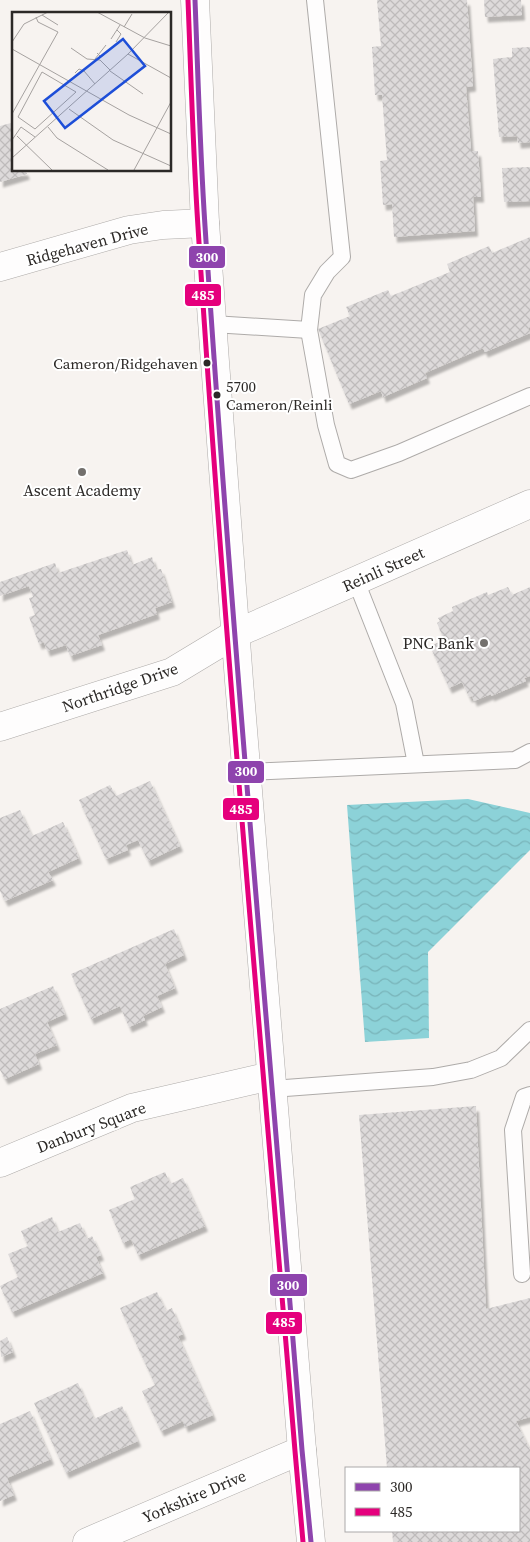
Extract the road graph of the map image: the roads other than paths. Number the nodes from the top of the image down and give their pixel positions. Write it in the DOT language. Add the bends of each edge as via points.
graph roads {
  1 [pos="194,0"];
  2 [pos="316,0"];
  3 [pos="205,223"];
  4 [pos="0,267"];
  5 [pos="213,324"];
  6 [pos="309,330"];
  7 [pos="530,396"];
  8 [pos="530,504"];
  9 [pos="356,581"];
  10 [pos="235,634"];
  11 [pos="0,727"];
  12 [pos="530,752"];
  13 [pos="416,764"];
  14 [pos="246,772"];
  15 [pos="530,1030"];
  16 [pos="272,1083"];
  17 [pos="530,1095"];
  18 [pos="0,1163"];
  19 [pos="522,1274"];
  20 [pos="302,1450"];
  21 [pos="87,1542"];
  22 [pos="310,1542"];
  1 -- 3 [label="main road"];
  2 -- 6 [label="lane" via="342,257 327,272 313,295"];
  3 -- 4 [label="main road, Ridgehaven Drive" via="129,230"];
  3 -- 5 [label="main road"];
  5 -- 6 [label="lane"];
  5 -- 10 [label="main road"];
  6 -- 7 [label="lane" via="326,425 337,464 351,470 399,453"];
  8 -- 9 [label="main road, Reinli Street"];
  9 -- 10 [label="main road, Reinli Street"];
  9 -- 13 [label="lane" via="404,702"];
  10 -- 11 [label="main road, Northridge Drive" via="172,672"];
  10 -- 14 [label="main road"];
  12 -- 13 [label="lane" via="515,760"];
  13 -- 14 [label="lane"];
  14 -- 16 [label="main road"];
  15 -- 16 [label="lane" via="502,1058 471,1070 433,1077"];
  16 -- 18 [label="main road, Danbury Square" via="132,1108"];
  16 -- 20 [label="main road"];
  17 -- 19 [label="lane" via="524,1097 513,1130"];
  20 -- 21 [label="main road, Yorkshire Drive"];
  20 -- 22 [label="main road"];
}
